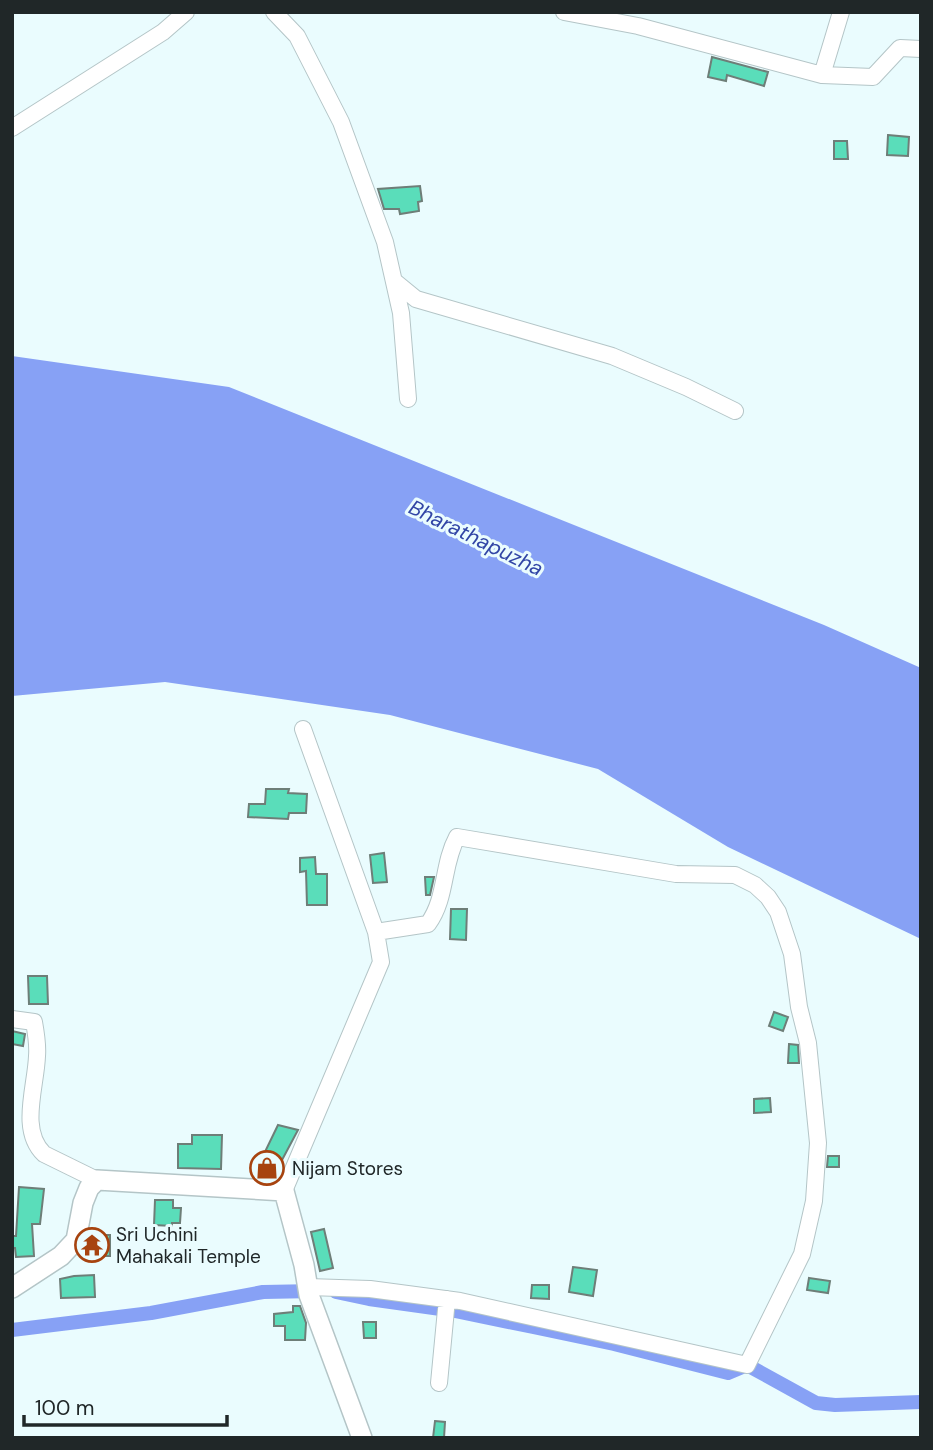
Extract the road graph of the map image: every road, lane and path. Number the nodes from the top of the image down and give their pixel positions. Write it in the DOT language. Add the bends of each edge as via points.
graph roads {
  1 [pos="187,12"];
  2 [pos="274,12"];
  3 [pos="564,12"];
  4 [pos="841,12"];
  5 [pos="921,49"];
  6 [pos="822,75"];
  7 [pos="12,128"];
  8 [pos="394,281"];
  9 [pos="408,399"];
  10 [pos="735,411"];
  11 [pos="303,729"];
  12 [pos="376,932"];
  13 [pos="12,1019"];
  14 [pos="97,1180"];
  15 [pos="284,1191"];
  16 [pos="308,1287"];
  17 [pos="12,1288"];
  18 [pos="447,1300"];
  19 [pos="439,1383"];
  20 [pos="362,1438"];
  1 -- 7 [label="street"];
  2 -- 8 [label="street" via="297,37 341,122 385,242"];
  3 -- 6 [label="street" via="638,26"];
  4 -- 6 [label="street"];
  5 -- 6 [label="street" via="900,48 873,77"];
  8 -- 9 [label="street"];
  8 -- 10 [label="street" via="416,299 612,356"];
  11 -- 12 [label="street"];
  12 -- 15 [label="street" via="381,962"];
  12 -- 18 [label="street" via="428,924 438,911 457,837 676,874 735,875 768,897 792,954 808,1042 818,1143 814,1201 802,1254 747,1365"];
  13 -- 14 [label="street" via="34,1022 37,1056 31,1136 37,1148"];
  14 -- 15 [label="street"];
  14 -- 17 [label="street" via="83,1203 76,1240 61,1256"];
  15 -- 16 [label="street"];
  16 -- 18 [label="street" via="370,1289"];
  16 -- 20 [label="street"];
  18 -- 19 [label="street"];
}
